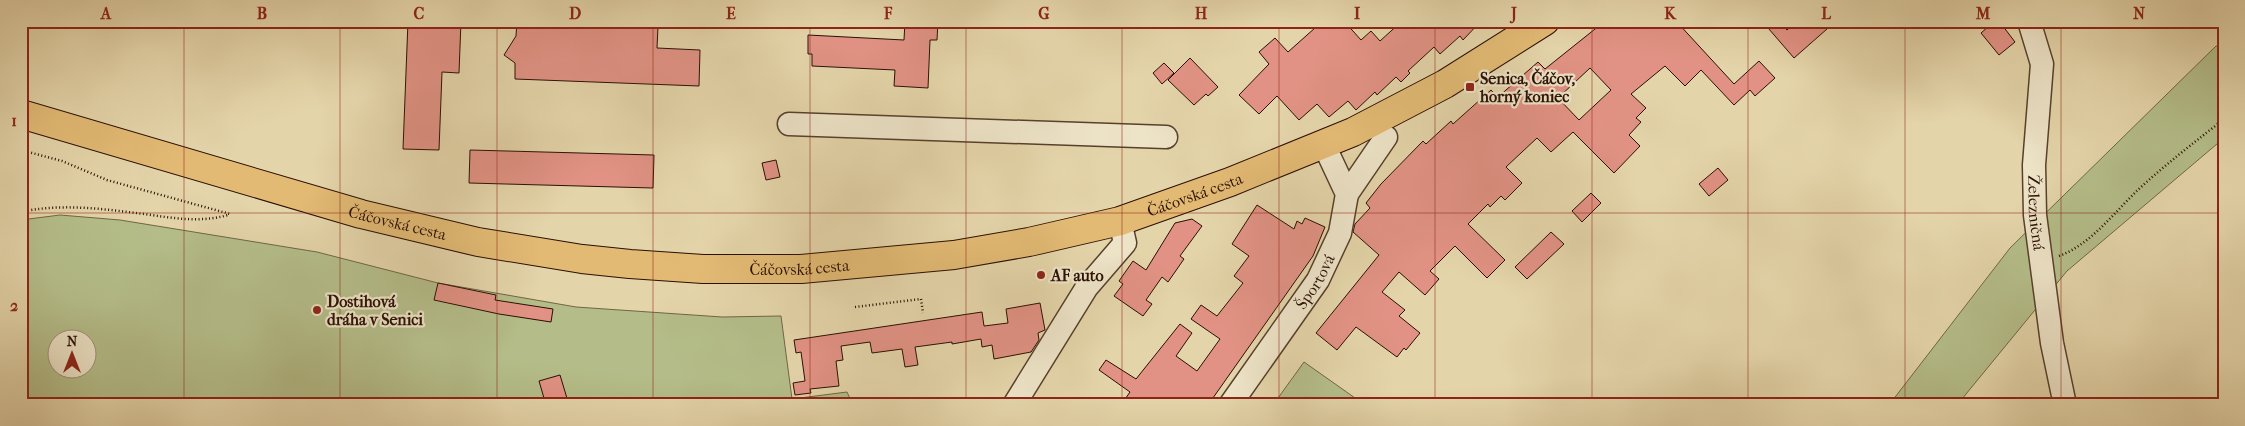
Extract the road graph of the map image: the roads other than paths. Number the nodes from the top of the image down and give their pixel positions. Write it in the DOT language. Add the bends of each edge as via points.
graph roads {
  1 [pos="1545,21"];
  2 [pos="2029,21"];
  3 [pos="21,114"];
  4 [pos="789,124"];
  5 [pos="1166,137"];
  6 [pos="1386,137"];
  7 [pos="1324,145"];
  8 [pos="1347,194"];
  9 [pos="1120,220"];
  10 [pos="1014,405"];
  11 [pos="1230,405"];
  12 [pos="2065,405"];
  1 -- 7 [label="main road, Čáčovská cesta" via="1445,84"];
  2 -- 12 [label="street, Železničná" via="2042,64 2034,165 2035,215 2052,343"];
  3 -- 9 [label="main road, Čáčovská cesta" via="243,180 436,232 521,250 630,264 767,270 850,265 983,250"];
  4 -- 5 [label="street"];
  6 -- 8 [label="street"];
  7 -- 8 [label="street"];
  7 -- 9 [label="main road, Čáčovská cesta"];
  8 -- 11 [label="street, Športová" via="1340,234 1318,280"];
  9 -- 10 [label="street" via="1125,243 1087,287"];
}
